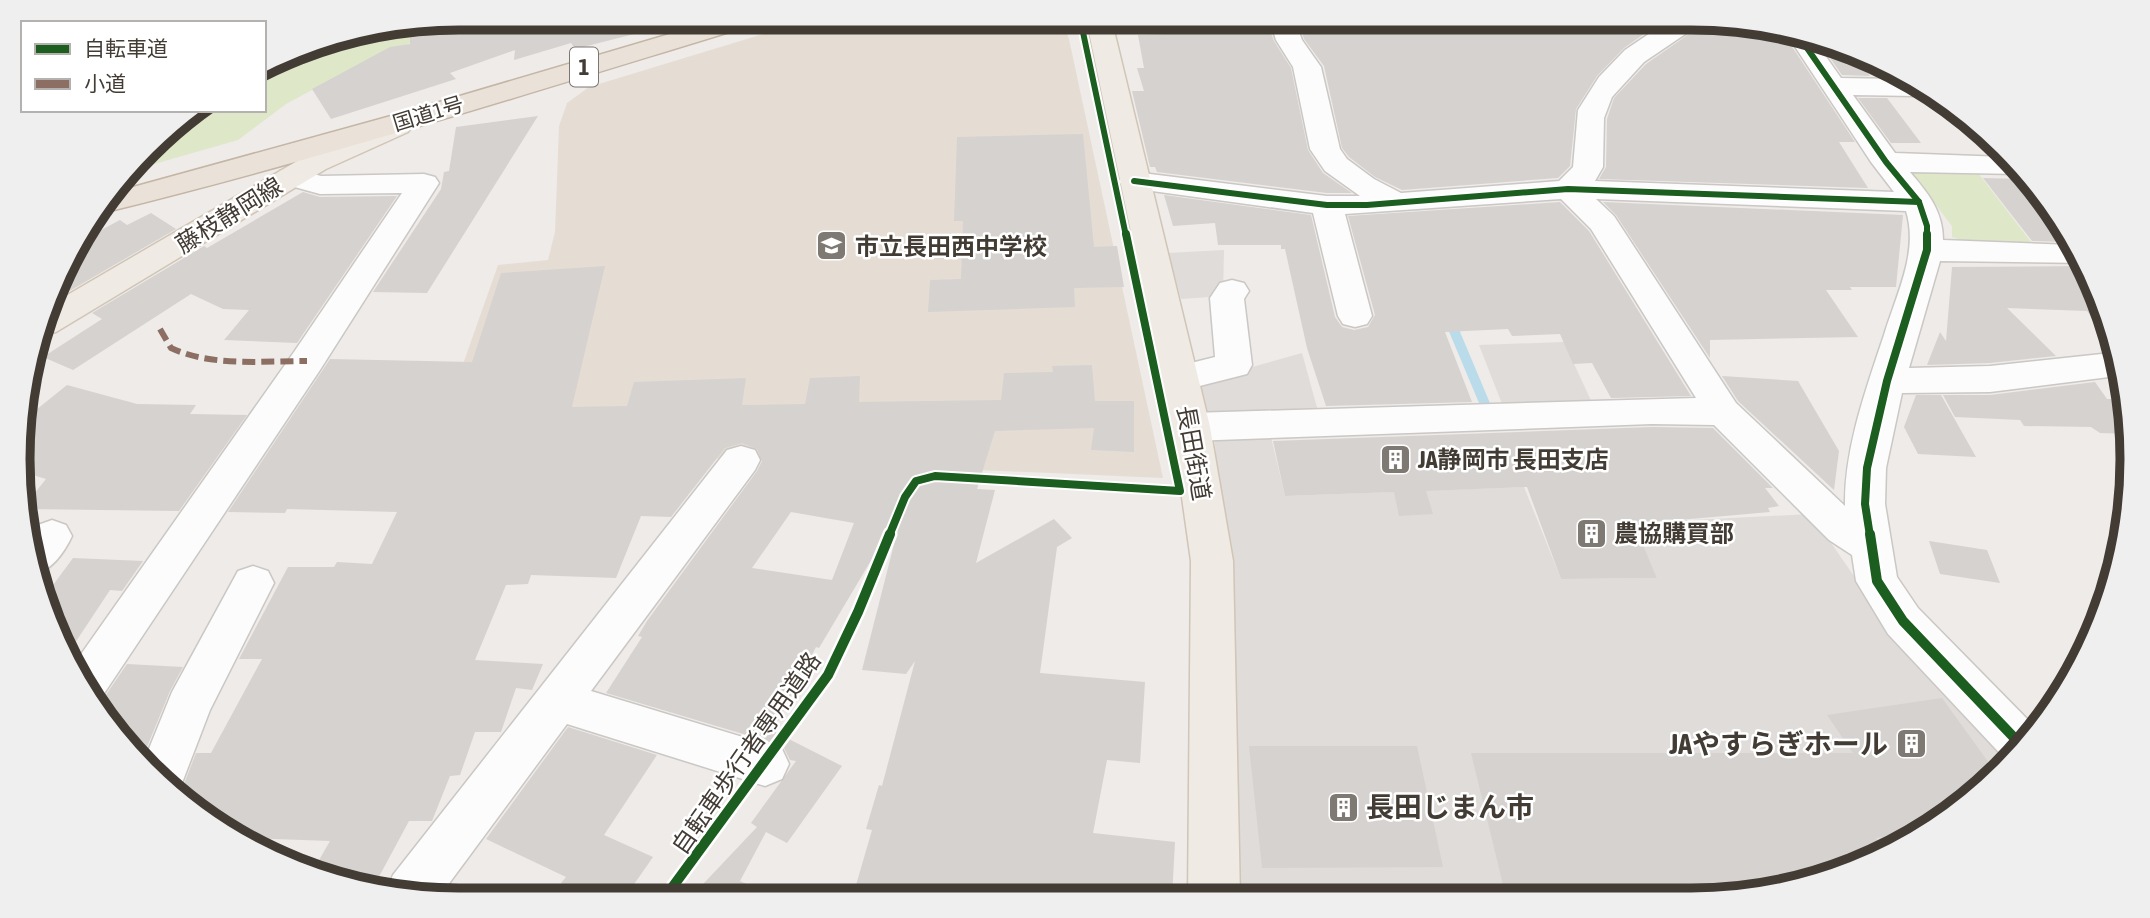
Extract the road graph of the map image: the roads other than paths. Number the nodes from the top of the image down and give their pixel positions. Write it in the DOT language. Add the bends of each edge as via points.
graph roads {
  1 [pos="707,30"];
  2 [pos="1101,30"];
  3 [pos="1285,30"];
  4 [pos="1674,30"];
  5 [pos="1805,45"];
  6 [pos="1835,86"];
  7 [pos="1907,88"];
  8 [pos="419,117"];
  9 [pos="1886,162"];
  10 [pos="2005,166"];
  11 [pos="291,177"];
  12 [pos="1134,181"];
  13 [pos="184,184"];
  14 [pos="1568,188"];
  15 [pos="116,201"];
  16 [pos="1394,202"];
  17 [pos="1919,202"];
  18 [pos="1327,205"];
  19 [pos="199,234"];
  20 [pos="1927,250"];
  21 [pos="2069,255"];
  22 [pos="1233,291"];
  23 [pos="1355,316"];
  24 [pos="54,318"];
  25 [pos="2110,365"];
  26 [pos="1180,378"];
  27 [pos="1887,380"];
  28 [pos="1723,412"];
  29 [pos="1191,427"];
  30 [pos="741,460"];
  31 [pos="1870,546"];
  32 [pos="253,583"];
  33 [pos="89,678"];
  34 [pos="557,701"];
  35 [pos="2016,740"];
  36 [pos="765,764"];
  37 [pos="164,771"];
  38 [pos="416,886"];
  39 [pos="1214,888"];
  1 -- 8 [label="highway, 国道1号 / 1"];
  2 -- 12 [label="main road, 長田街道"];
  3 -- 16 [label="street" via="1307,67 1325,149 1336,165"];
  4 -- 14 [label="street" via="1633,59 1599,94 1588,128 1585,174"];
  5 -- 6 [label="street"];
  6 -- 7 [label="street"];
  6 -- 9 [label="street"];
  8 -- 11 [label="main road, 藤枝静岡線"];
  8 -- 13 [label="highway, 国道1号 / 1"];
  9 -- 10 [label="street"];
  9 -- 17 [label="street"];
  11 -- 19 [label="main road, 藤枝静岡線"];
  11 -- 33 [label="street" via="320,185 424,183"];
  12 -- 18 [label="street"];
  12 -- 26 [label="main road, 長田街道"];
  13 -- 15 [label="highway, 国道1号 / 1"];
  13 -- 19 [label="main road" via="227,180 237,188 236,197 220,217"];
  14 -- 16 [label="street"];
  14 -- 17 [label="street"];
  14 -- 28 [label="street" via="1603,223"];
  16 -- 18 [label="street"];
  17 -- 20 [label="street" via="1927,226"];
  18 -- 23 [label="street"];
  19 -- 24 [label="main road, 藤枝静岡線"];
  20 -- 21 [label="street"];
  20 -- 27 [label="street"];
  22 -- 26 [label="street" via="1227,298 1234,365"];
  25 -- 27 [label="street" via="1990,379"];
  26 -- 29 [label="main road, 長田街道"];
  27 -- 31 [label="street" via="1867,468"];
  28 -- 29 [label="street"];
  28 -- 31 [label="street" via="1843,529"];
  29 -- 39 [label="main road, 長田街道" via="1212,561"];
  30 -- 34 [label="street"];
  31 -- 35 [label="street" via="1877,581 1903,621"];
  32 -- 37 [label="street" via="188,706"];
  34 -- 36 [label="street"];
  34 -- 38 [label="street"];
}
